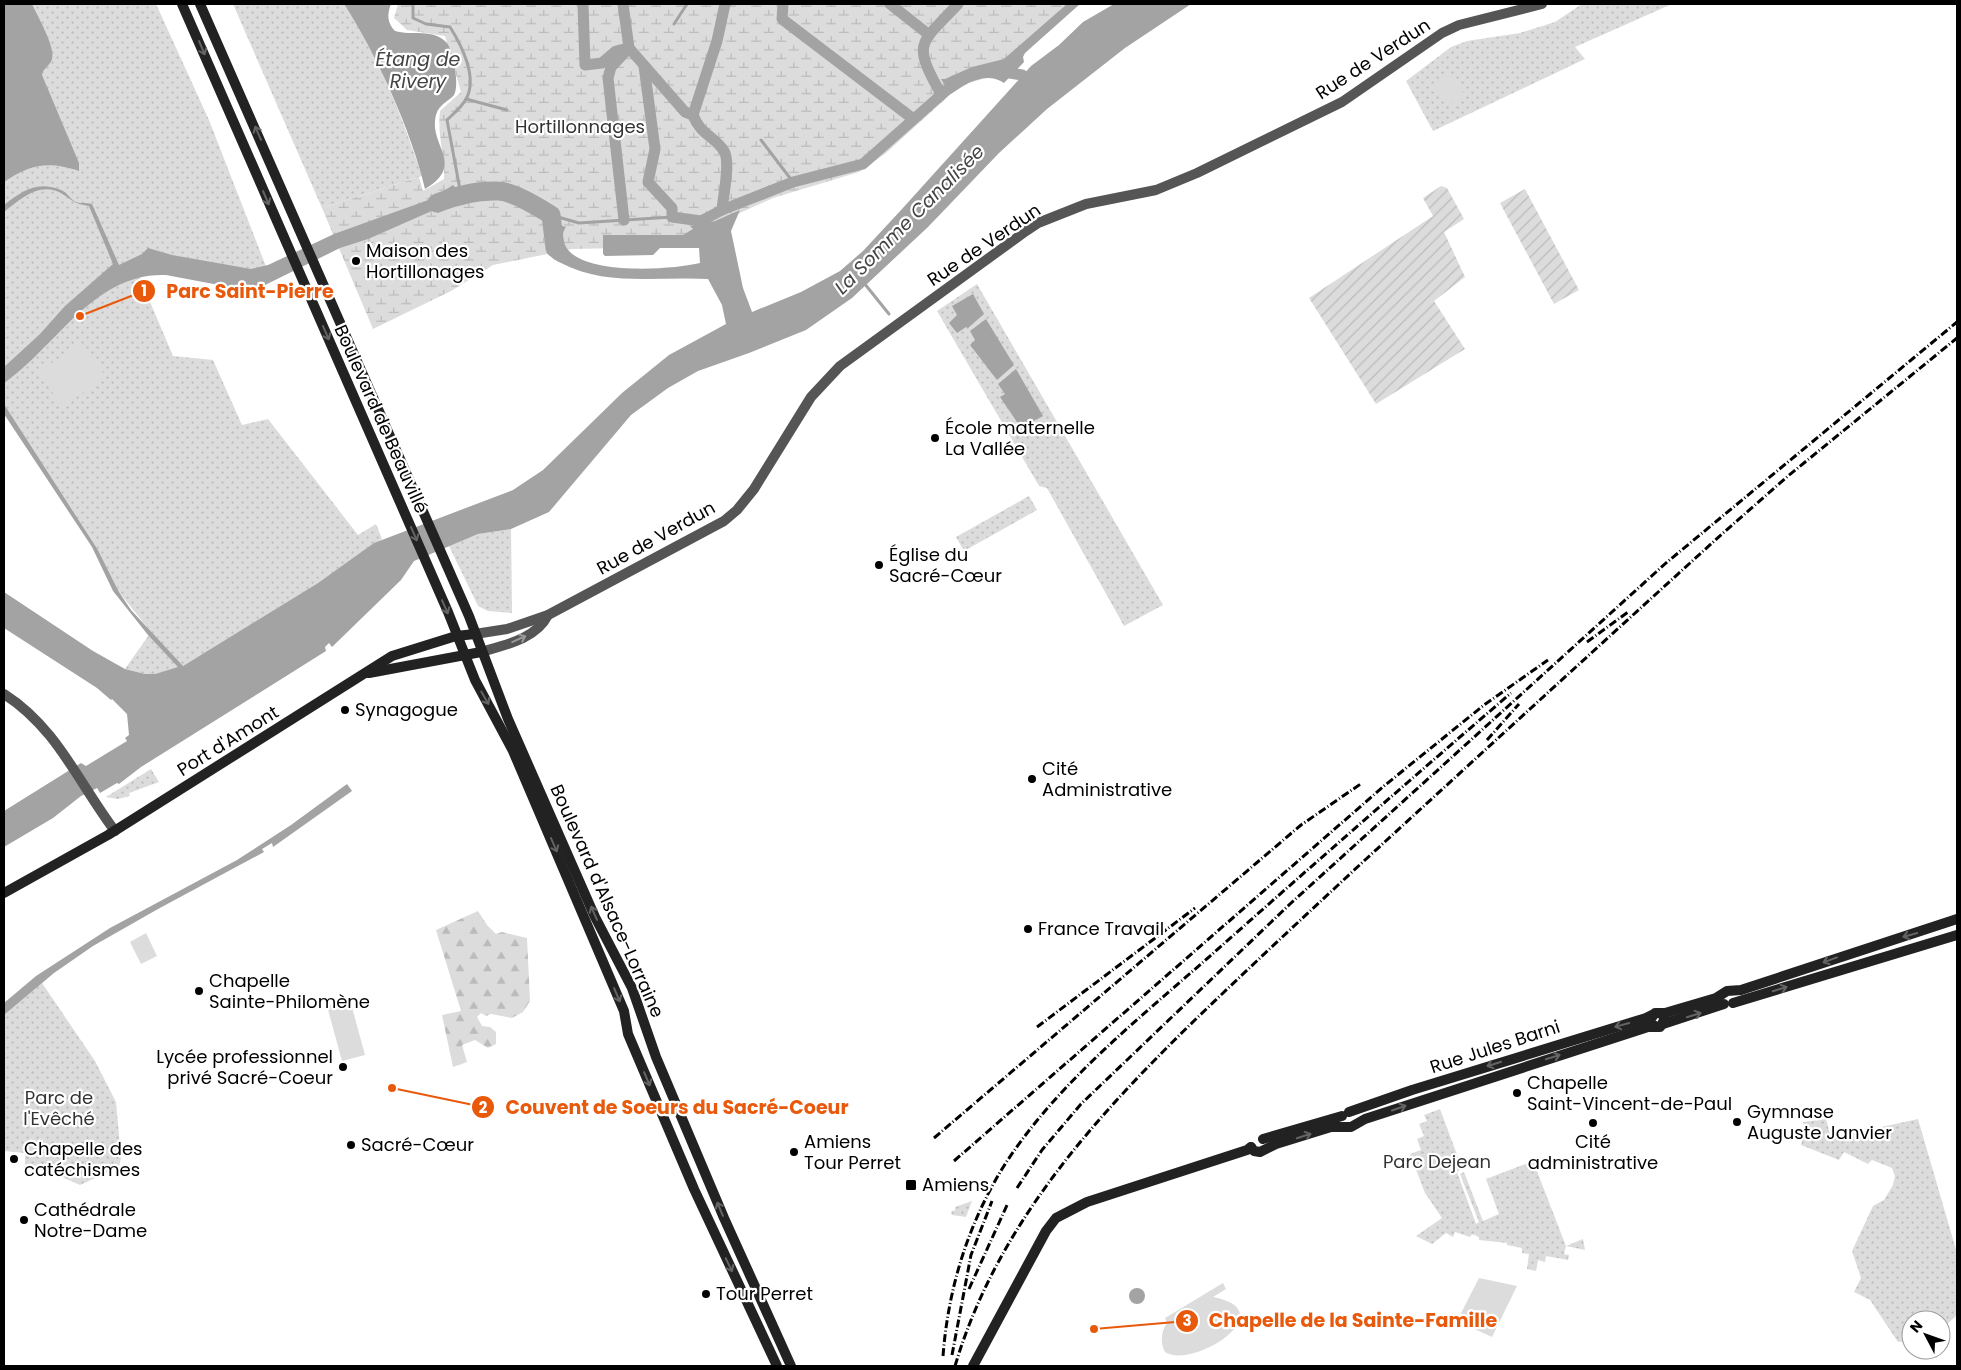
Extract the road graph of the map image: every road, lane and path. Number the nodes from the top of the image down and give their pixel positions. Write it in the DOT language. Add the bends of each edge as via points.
graph roads {
  1 [pos="182,4"];
  2 [pos="200,4"];
  3 [pos="1542,4"];
  4 [pos="548,615"];
  5 [pos="475,634"];
  6 [pos="456,636"];
  7 [pos="481,652"];
  8 [pos="464,654"];
  9 [pos="365,674"];
  10 [pos="4,694"];
  11 [pos="112,833"];
  12 [pos="4,893"];
  13 [pos="1957,920"];
  14 [pos="1957,934"];
  15 [pos="1726,1001"];
  16 [pos="1656,1014"];
  17 [pos="1659,1025"];
  18 [pos="1346,1114"];
  19 [pos="1349,1126"];
  20 [pos="1263,1139"];
  21 [pos="1251,1147"];
  22 [pos="1264,1150"];
  23 [pos="777,1366"];
  24 [pos="791,1366"];
  25 [pos="973,1366"];
  1 -- 6 [label="main road, Boulevard de Beauvillé, one-way"];
  5 -- 2 [label="main road, Boulevard de Beauvillé, one-way"];
  3 -- 4 [label="street, Rue de Verdun" via="1459,25 1442,33 1342,102 1172,184 1086,204 1038,223 840,366 811,397 754,490 724,521"];
  4 -- 5 [label="street, Rue de Verdun" via="507,630"];
  7 -- 4 [label="street, Rue de Verdun, one-way" via="536,630 543,626"];
  5 -- 6 [label="main road, Port d'Amont"];
  5 -- 7 [label="main road, Boulevard de Beauvillé"];
  6 -- 8 [label="main road, Boulevard de Beauvillé"];
  6 -- 9 [label="main road, Port d'Amont" via="392,656"];
  7 -- 8 [label="main road, Port d'Amont"];
  24 -- 7 [label="main road, Boulevard d'Alsace-Lorraine, one-way" via="674,1100 632,988 596,917"];
  8 -- 9 [label="main road, Port d'Amont"];
  8 -- 23 [label="main road, Boulevard d'Alsace-Lorraine, one-way" via="529,788 624,1010 628,1034 694,1189"];
  9 -- 11 [label="main road, Port d'Amont"];
  10 -- 11 [label="street" via="38,720 59,746"];
  11 -- 12 [label="main road, Port d'Amont"];
  13 -- 15 [label="main road, one-way" via="1732,992 1735,998"];
  15 -- 14 [label="main road, Rue Jules Barni, one-way"];
  15 -- 16 [label="main road, Rue Jules Barni"];
  17 -- 15 [label="main road, Rue Jules Barni, one-way"];
  16 -- 17 [label="main road" via="1650,1022"];
  16 -- 18 [label="main road, Rue Jules Barni, one-way" via="1412,1090"];
  19 -- 17 [label="main road, Rue Jules Barni, one-way" via="1499,1074"];
  18 -- 19 [label="main road" via="1355,1118"];
  18 -- 20 [label="main road, Rue Jules Barni"];
  22 -- 19 [label="main road, Rue Jules Barni, one-way" via="1331,1127"];
  20 -- 21 [label="main road" via="1254,1139"];
  20 -- 22 [label="main road" via="1266,1144"];
  21 -- 22 [label="main road" via="1256,1152"];
  21 -- 25 [label="main road" via="1087,1202 1055,1219"];
}
